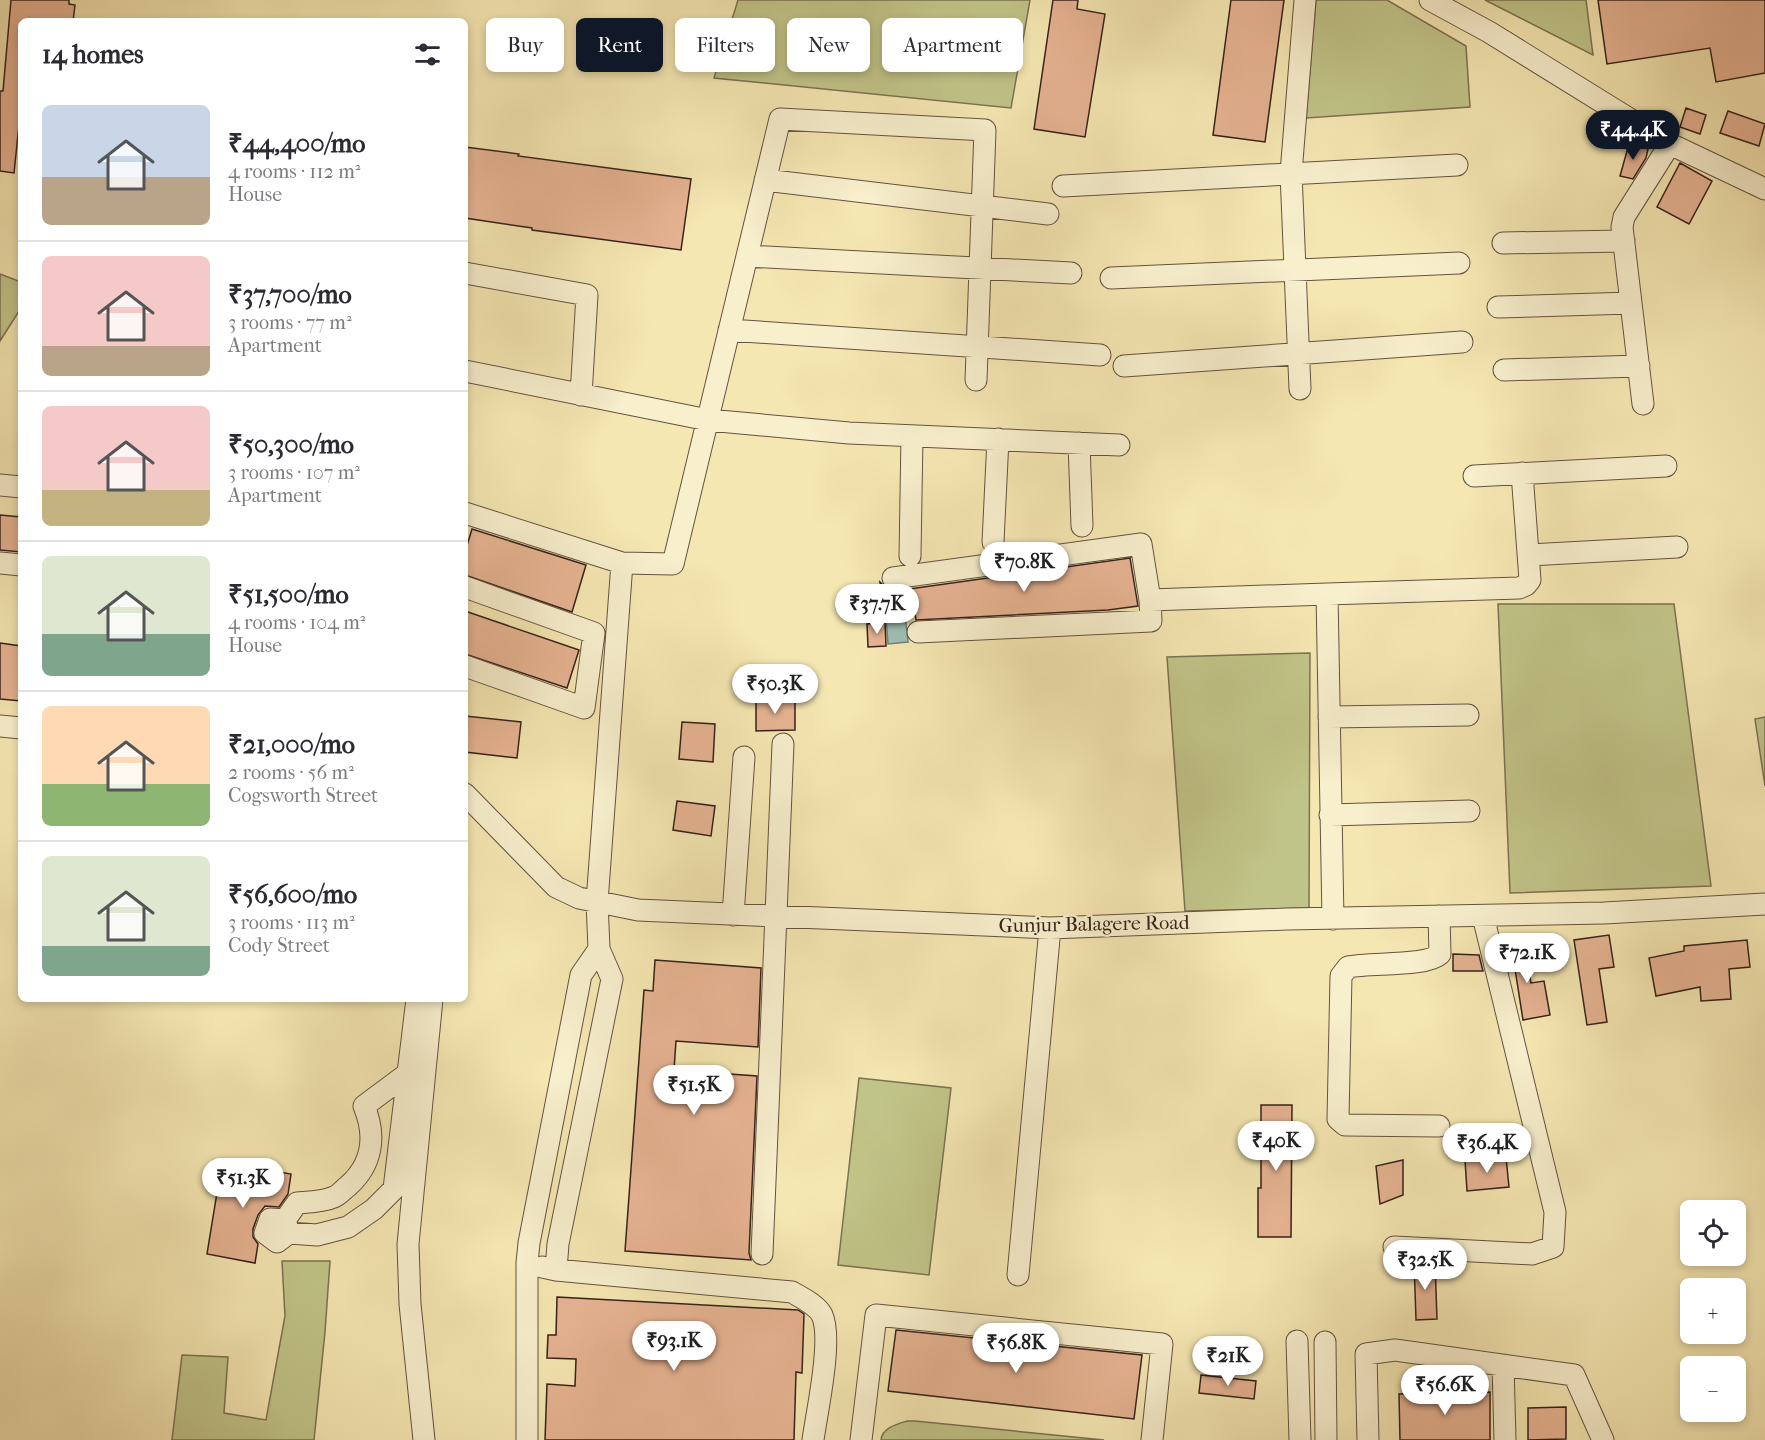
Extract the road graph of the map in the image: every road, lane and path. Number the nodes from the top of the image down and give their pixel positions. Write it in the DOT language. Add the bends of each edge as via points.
graph roads {
  1 [pos="1305,0"];
  2 [pos="1430,0"];
  3 [pos="1670,144"];
  4 [pos="1457,165"];
  5 [pos="1292,173"];
  6 [pos="765,180"];
  7 [pos="1063,186"];
  8 [pos="1765,189"];
  9 [pos="982,206"];
  10 [pos="1048,214"];
  11 [pos="1624,241"];
  12 [pos="1503,243"];
  13 [pos="747,256"];
  14 [pos="1459,263"];
  15 [pos="980,268"];
  16 [pos="1295,270"];
  17 [pos="1071,273"];
  18 [pos="468,274"];
  19 [pos="1111,278"];
  20 [pos="1631,303"];
  21 [pos="1498,307"];
  22 [pos="729,330"];
  23 [pos="1462,342"];
  24 [pos="978,347"];
  25 [pos="1298,354"];
  26 [pos="1101,355"];
  27 [pos="1124,366"];
  28 [pos="1639,366"];
  29 [pos="1504,370"];
  30 [pos="468,372"];
  31 [pos="976,380"];
  32 [pos="1300,389"];
  33 [pos="581,395"];
  34 [pos="1643,404"];
  35 [pos="708,420"];
  36 [pos="912,436"];
  37 [pos="998,440"];
  38 [pos="1079,443"];
  39 [pos="1119,445"];
  40 [pos="1666,466"];
  41 [pos="1522,473"];
  42 [pos="1474,476"];
  43 [pos="0,485"];
  44 [pos="18,487"];
  45 [pos="468,514"];
  46 [pos="1082,526"];
  47 [pos="993,542"];
  48 [pos="1677,547"];
  49 [pos="1529,555"];
  50 [pos="910,556"];
  51 [pos="0,563"];
  52 [pos="622,563"];
  53 [pos="18,565"];
  54 [pos="893,578"];
  55 [pos="468,589"];
  56 [pos="1326,594"];
  57 [pos="1150,600"];
  58 [pos="918,632"];
  59 [pos="468,667"];
  60 [pos="1468,715"];
  61 [pos="1329,717"];
  62 [pos="0,726"];
  63 [pos="18,728"];
  64 [pos="783,744"];
  65 [pos="744,757"];
  66 [pos="468,797"];
  67 [pos="1469,811"];
  68 [pos="1330,815"];
  69 [pos="597,902"];
  70 [pos="1765,904"];
  71 [pos="733,915"];
  72 [pos="775,916"];
  73 [pos="1439,916"];
  74 [pos="1483,916"];
  75 [pos="1333,918"];
  76 [pos="1050,928"];
  77 [pos="599,949"];
  78 [pos="417,1002"];
  79 [pos="432,1002"];
  80 [pos="407,1074"];
  81 [pos="1439,1126"];
  82 [pos="1394,1247"];
  83 [pos="762,1254"];
  84 [pos="527,1263"];
  85 [pos="556,1270"];
  86 [pos="1018,1275"];
  87 [pos="1297,1341"];
  88 [pos="1324,1342"];
  89 [pos="1503,1365"];
  90 [pos="424,1440"];
  91 [pos="527,1440"];
  92 [pos="813,1440"];
  93 [pos="861,1440"];
  94 [pos="1152,1440"];
  95 [pos="1300,1440"];
  96 [pos="1326,1440"];
  97 [pos="1368,1440"];
  98 [pos="1505,1440"];
  99 [pos="1603,1440"];
  1 -- 5 [label="street"];
  2 -- 3 [label="street"];
  3 -- 8 [label="street"];
  3 -- 11 [label="street" via="1624,218"];
  4 -- 5 [label="street"];
  5 -- 7 [label="street"];
  5 -- 16 [label="street"];
  6 -- 9 [label="street"];
  6 -- 9 [label="street" via="780,120 985,130"];
  6 -- 13 [label="street"];
  9 -- 10 [label="street"];
  9 -- 15 [label="street"];
  11 -- 12 [label="street"];
  11 -- 20 [label="street"];
  13 -- 15 [label="street"];
  13 -- 22 [label="street"];
  14 -- 16 [label="street"];
  15 -- 17 [label="street"];
  15 -- 24 [label="street"];
  16 -- 19 [label="street"];
  16 -- 25 [label="street"];
  18 -- 33 [label="street" via="587,295"];
  20 -- 21 [label="street"];
  20 -- 28 [label="street"];
  22 -- 24 [label="street"];
  22 -- 35 [label="street"];
  23 -- 25 [label="street"];
  24 -- 26 [label="street"];
  24 -- 31 [label="street"];
  25 -- 27 [label="street"];
  25 -- 32 [label="street"];
  28 -- 29 [label="street"];
  28 -- 34 [label="street"];
  30 -- 33 [label="street"];
  33 -- 35 [label="street"];
  35 -- 36 [label="street"];
  35 -- 52 [label="street" via="673,564"];
  36 -- 37 [label="street"];
  36 -- 50 [label="street"];
  37 -- 38 [label="street"];
  37 -- 47 [label="street"];
  38 -- 39 [label="street"];
  38 -- 46 [label="street"];
  40 -- 41 [label="street"];
  41 -- 42 [label="street"];
  41 -- 49 [label="street"];
  43 -- 44 [label="street"];
  45 -- 52 [label="street"];
  48 -- 49 [label="street"];
  49 -- 56 [label="street" via="1530,580 1519,588"];
  51 -- 53 [label="street"];
  52 -- 69 [label="street"];
  54 -- 57 [label="street" via="1141,544"];
  55 -- 59 [label="street" via="594,633 584,708"];
  56 -- 57 [label="street"];
  56 -- 61 [label="street"];
  57 -- 58 [label="street" via="1151,621"];
  60 -- 61 [label="street"];
  61 -- 68 [label="street"];
  62 -- 63 [label="street"];
  64 -- 72 [label="street"];
  65 -- 71 [label="street"];
  66 -- 69 [label="street, Gunjur Balagere Road" via="556,887"];
  67 -- 68 [label="street"];
  68 -- 75 [label="street"];
  69 -- 71 [label="street, Gunjur Balagere Road" via="638,910"];
  69 -- 77 [label="street"];
  70 -- 74 [label="street, Gunjur Balagere Road"];
  71 -- 72 [label="street, Gunjur Balagere Road"];
  72 -- 76 [label="street, Gunjur Balagere Road"];
  72 -- 83 [label="street"];
  73 -- 74 [label="street, Gunjur Balagere Road"];
  73 -- 75 [label="street, Gunjur Balagere Road"];
  73 -- 81 [label="street" via="1440,954 1436,958 1360,964 1348,967 1341,976 1338,1119 1345,1125"];
  74 -- 82 [label="street" via="1556,1212 1553,1247 1532,1254"];
  75 -- 76 [label="street, Gunjur Balagere Road"];
  76 -- 86 [label="street"];
  77 -- 84 [label="street" via="581,975"];
  77 -- 85 [label="street" via="612,979"];
  78 -- 80 [label="street"];
  79 -- 90 [label="street" via="408,1244"];
  80 -- 80 [label="street" via="394,1189 348,1227 317,1235 287,1227 297,1203 335,1197 356,1179 368,1159 371,1138 371,1122 364,1106"];
  84 -- 85 [label="street"];
  84 -- 91 [label="street"];
  85 -- 92 [label="street" via="792,1292 811,1304 821,1313 826,1328"];
  87 -- 95 [label="street"];
  88 -- 96 [label="street"];
  89 -- 97 [label="street" via="1395,1350 1366,1354"];
  89 -- 98 [label="street"];
  89 -- 99 [label="street" via="1574,1375"];
  93 -- 94 [label="street" via="876,1315 1162,1344"];
}
